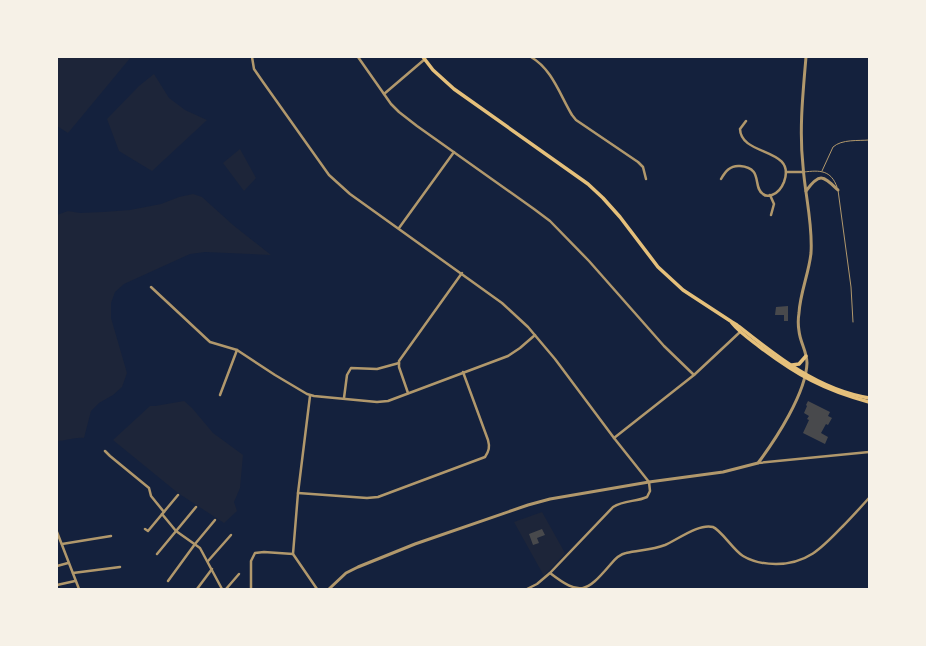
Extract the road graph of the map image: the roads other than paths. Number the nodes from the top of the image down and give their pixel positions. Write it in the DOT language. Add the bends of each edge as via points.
graph roads {
  1 [pos="252,57"];
  2 [pos="358,57"];
  3 [pos="531,57"];
  4 [pos="806,57"];
  5 [pos="424,58"];
  6 [pos="384,94"];
  7 [pos="746,121"];
  8 [pos="869,140"];
  9 [pos="454,152"];
  10 [pos="822,171"];
  11 [pos="786,172"];
  12 [pos="803,172"];
  13 [pos="646,178"];
  14 [pos="721,180"];
  15 [pos="838,190"];
  16 [pos="806,191"];
  17 [pos="770,195"];
  18 [pos="771,215"];
  19 [pos="399,228"];
  20 [pos="462,273"];
  21 [pos="151,287"];
  22 [pos="853,322"];
  23 [pos="741,330"];
  24 [pos="535,335"];
  25 [pos="237,350"];
  26 [pos="806,356"];
  27 [pos="398,364"];
  28 [pos="791,365"];
  29 [pos="463,372"];
  30 [pos="694,375"];
  31 [pos="805,376"];
  32 [pos="408,393"];
  33 [pos="220,395"];
  34 [pos="310,396"];
  35 [pos="344,398"];
  36 [pos="869,398"];
  37 [pos="869,402"];
  38 [pos="614,438"];
  39 [pos="105,451"];
  40 [pos="869,452"];
  41 [pos="758,463"];
  42 [pos="649,482"];
  43 [pos="298,493"];
  44 [pos="178,494"];
  45 [pos="869,498"];
  46 [pos="196,507"];
  47 [pos="163,513"];
  48 [pos="215,520"];
  49 [pos="145,529"];
  50 [pos="176,531"];
  51 [pos="57,532"];
  52 [pos="231,535"];
  53 [pos="111,536"];
  54 [pos="62,544"];
  55 [pos="195,544"];
  56 [pos="157,554"];
  57 [pos="293,554"];
  58 [pos="208,561"];
  59 [pos="68,564"];
  60 [pos="57,566"];
  61 [pos="120,567"];
  62 [pos="212,569"];
  63 [pos="73,573"];
  64 [pos="550,573"];
  65 [pos="239,574"];
  66 [pos="75,581"];
  67 [pos="168,581"];
  68 [pos="57,584"];
  69 [pos="79,589"];
  70 [pos="196,589"];
  71 [pos="222,589"];
  72 [pos="226,589"];
  73 [pos="252,589"];
  74 [pos="317,589"];
  75 [pos="328,589"];
  76 [pos="527,589"];
  1 -- 19 [label="street" via="254,69 329,175"];
  2 -- 6 [label="street"];
  3 -- 13 [label="street" via="547,71 576,120 638,162 643,167"];
  4 -- 12 [label="street" via="802,130"];
  5 -- 6 [label="street"];
  5 -- 23 [label="main road" via="454,89 588,184 620,217 658,267 683,290"];
  6 -- 9 [label="street" via="399,112"];
  7 -- 11 [label="street" via="740,129 743,138 779,159"];
  8 -- 10 [label="lane" via="836,144"];
  9 -- 19 [label="street"];
  9 -- 30 [label="street" via="534,209 561,232 664,346"];
  10 -- 12 [label="lane"];
  10 -- 15 [label="lane" via="832,178"];
  11 -- 12 [label="street"];
  11 -- 17 [label="street" via="782,185"];
  12 -- 16 [label="street"];
  14 -- 17 [label="street" via="730,168 744,166 754,171 760,191"];
  15 -- 16 [label="street" via="825,179 817,178"];
  15 -- 22 [label="lane"];
  16 -- 26 [label="street" via="811,254 798,326"];
  17 -- 18 [label="street" via="774,204"];
  19 -- 20 [label="street"];
  20 -- 24 [label="street" via="502,303"];
  20 -- 27 [label="street"];
  21 -- 25 [label="street" via="207,340"];
  23 -- 28 [label="main road"];
  23 -- 30 [label="street"];
  23 -- 31 [label="main road" via="774,358"];
  24 -- 29 [label="street" via="514,353"];
  24 -- 38 [label="street"];
  25 -- 33 [label="street"];
  25 -- 34 [label="street"];
  26 -- 28 [label="main road" via="799,364"];
  26 -- 31 [label="street"];
  27 -- 32 [label="street"];
  27 -- 35 [label="street" via="377,369 351,368 347,375"];
  28 -- 31 [label="main road"];
  29 -- 32 [label="street"];
  29 -- 43 [label="street" via="488,440 489,448 485,457 378,497"];
  30 -- 38 [label="street"];
  31 -- 36 [label="main road"];
  31 -- 37 [label="main road" via="830,390"];
  31 -- 41 [label="street" via="777,437"];
  32 -- 35 [label="street" via="378,402"];
  34 -- 35 [label="street"];
  34 -- 43 [label="street"];
  38 -- 42 [label="street"];
  39 -- 47 [label="street" via="149,488 151,496"];
  40 -- 41 [label="street"];
  41 -- 42 [label="street" via="723,472"];
  42 -- 64 [label="street" via="650,491 647,497 613,507"];
  42 -- 75 [label="street" via="528,505 415,544 358,567 346,573"];
  43 -- 57 [label="street"];
  44 -- 47 [label="street"];
  45 -- 64 [label="street" via="825,545 793,563 768,564 743,556 715,528 708,527 694,530 650,550 621,555 593,584 584,588 569,587"];
  46 -- 50 [label="street"];
  47 -- 49 [label="street" via="148,531"];
  47 -- 50 [label="street"];
  48 -- 55 [label="street"];
  50 -- 55 [label="street"];
  50 -- 56 [label="street"];
  51 -- 54 [label="street"];
  52 -- 58 [label="street"];
  53 -- 54 [label="street"];
  54 -- 59 [label="street"];
  55 -- 58 [label="street"];
  55 -- 67 [label="street"];
  57 -- 73 [label="street" via="256,553 250,561"];
  57 -- 74 [label="street"];
  58 -- 62 [label="street"];
  59 -- 60 [label="street"];
  59 -- 63 [label="street"];
  61 -- 63 [label="street"];
  62 -- 70 [label="street"];
  62 -- 71 [label="street"];
  63 -- 66 [label="street"];
  64 -- 76 [label="street"];
  65 -- 72 [label="street"];
  66 -- 68 [label="street"];
  66 -- 69 [label="street"];
}
